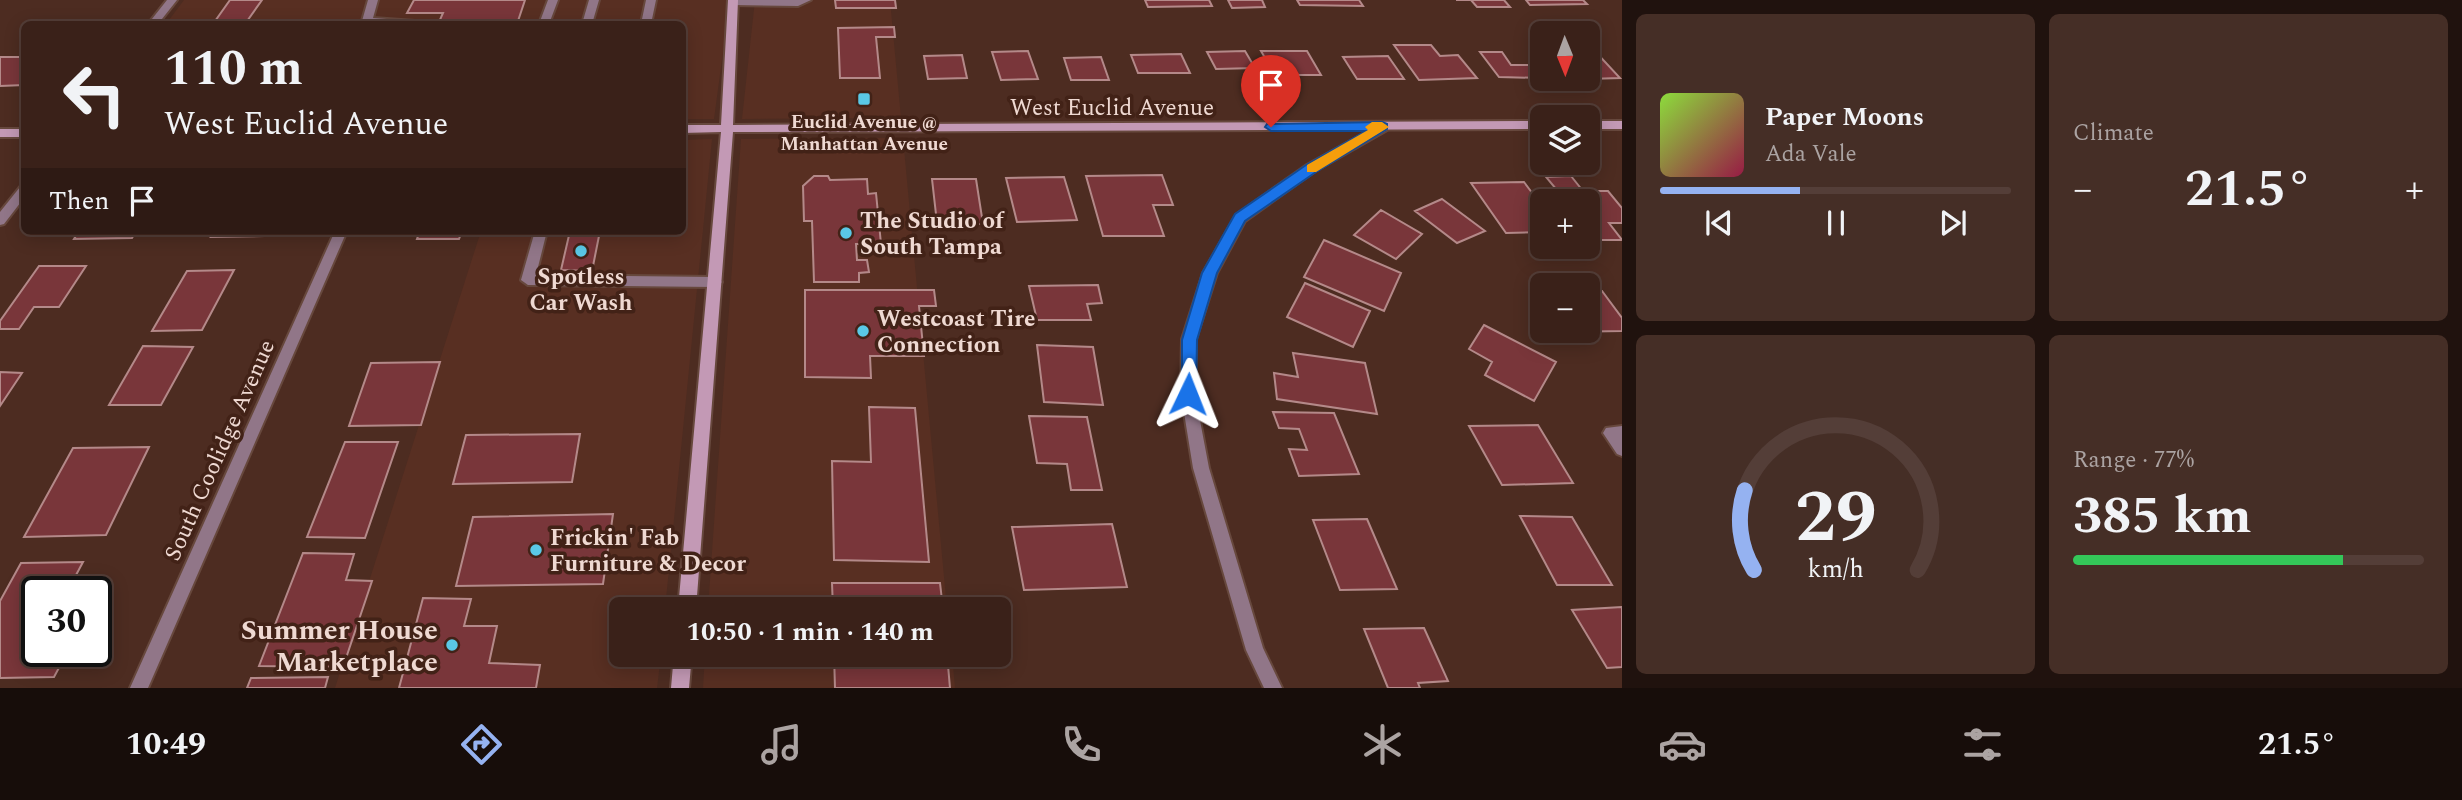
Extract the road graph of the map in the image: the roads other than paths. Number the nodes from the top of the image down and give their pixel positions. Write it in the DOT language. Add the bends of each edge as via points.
graph roads {
  1 [pos="172,0"];
  2 [pos="373,0"];
  3 [pos="552,0"];
  4 [pos="594,0"];
  5 [pos="651,0"];
  6 [pos="806,0"];
  7 [pos="732,1"];
  8 [pos="155,21"];
  9 [pos="367,21"];
  10 [pos="545,21"];
  11 [pos="588,21"];
  12 [pos="647,21"];
  13 [pos="1530,125"];
  14 [pos="1600,125"];
  15 [pos="1622,125"];
  16 [pos="1382,127"];
  17 [pos="686,129"];
  18 [pos="727,129"];
  19 [pos="0,133"];
  20 [pos="21,133"];
  21 [pos="21,194"];
  22 [pos="0,221"];
  23 [pos="339,235"];
  24 [pos="540,235"];
  25 [pos="715,282"];
  26 [pos="1622,432"];
  27 [pos="1622,449"];
  28 [pos="688,597"];
  29 [pos="682,667"];
  30 [pos="139,688"];
  31 [pos="680,688"];
  32 [pos="1273,688"];
  1 -- 8 [label="street"];
  2 -- 9 [label="street"];
  3 -- 10 [label="street"];
  4 -- 11 [label="street"];
  5 -- 12 [label="street"];
  6 -- 7 [label="street" via="798,4"];
  7 -- 18 [label="street"];
  13 -- 16 [label="street, West Euclid Avenue"];
  14 -- 15 [label="street"];
  16 -- 18 [label="street, West Euclid Avenue"];
  16 -- 32 [label="street" via="1240,218 1210,273 1189,340 1188,394 1200,468 1255,650"];
  17 -- 18 [label="street, West Euclid Avenue"];
  18 -- 25 [label="street"];
  19 -- 20 [label="street"];
  21 -- 22 [label="street"];
  23 -- 30 [label="street, South Coolidge Avenue"];
  24 -- 25 [label="street" via="528,280"];
  25 -- 28 [label="street"];
  26 -- 27 [label="street" via="1611,433"];
  29 -- 31 [label="street"];
}
